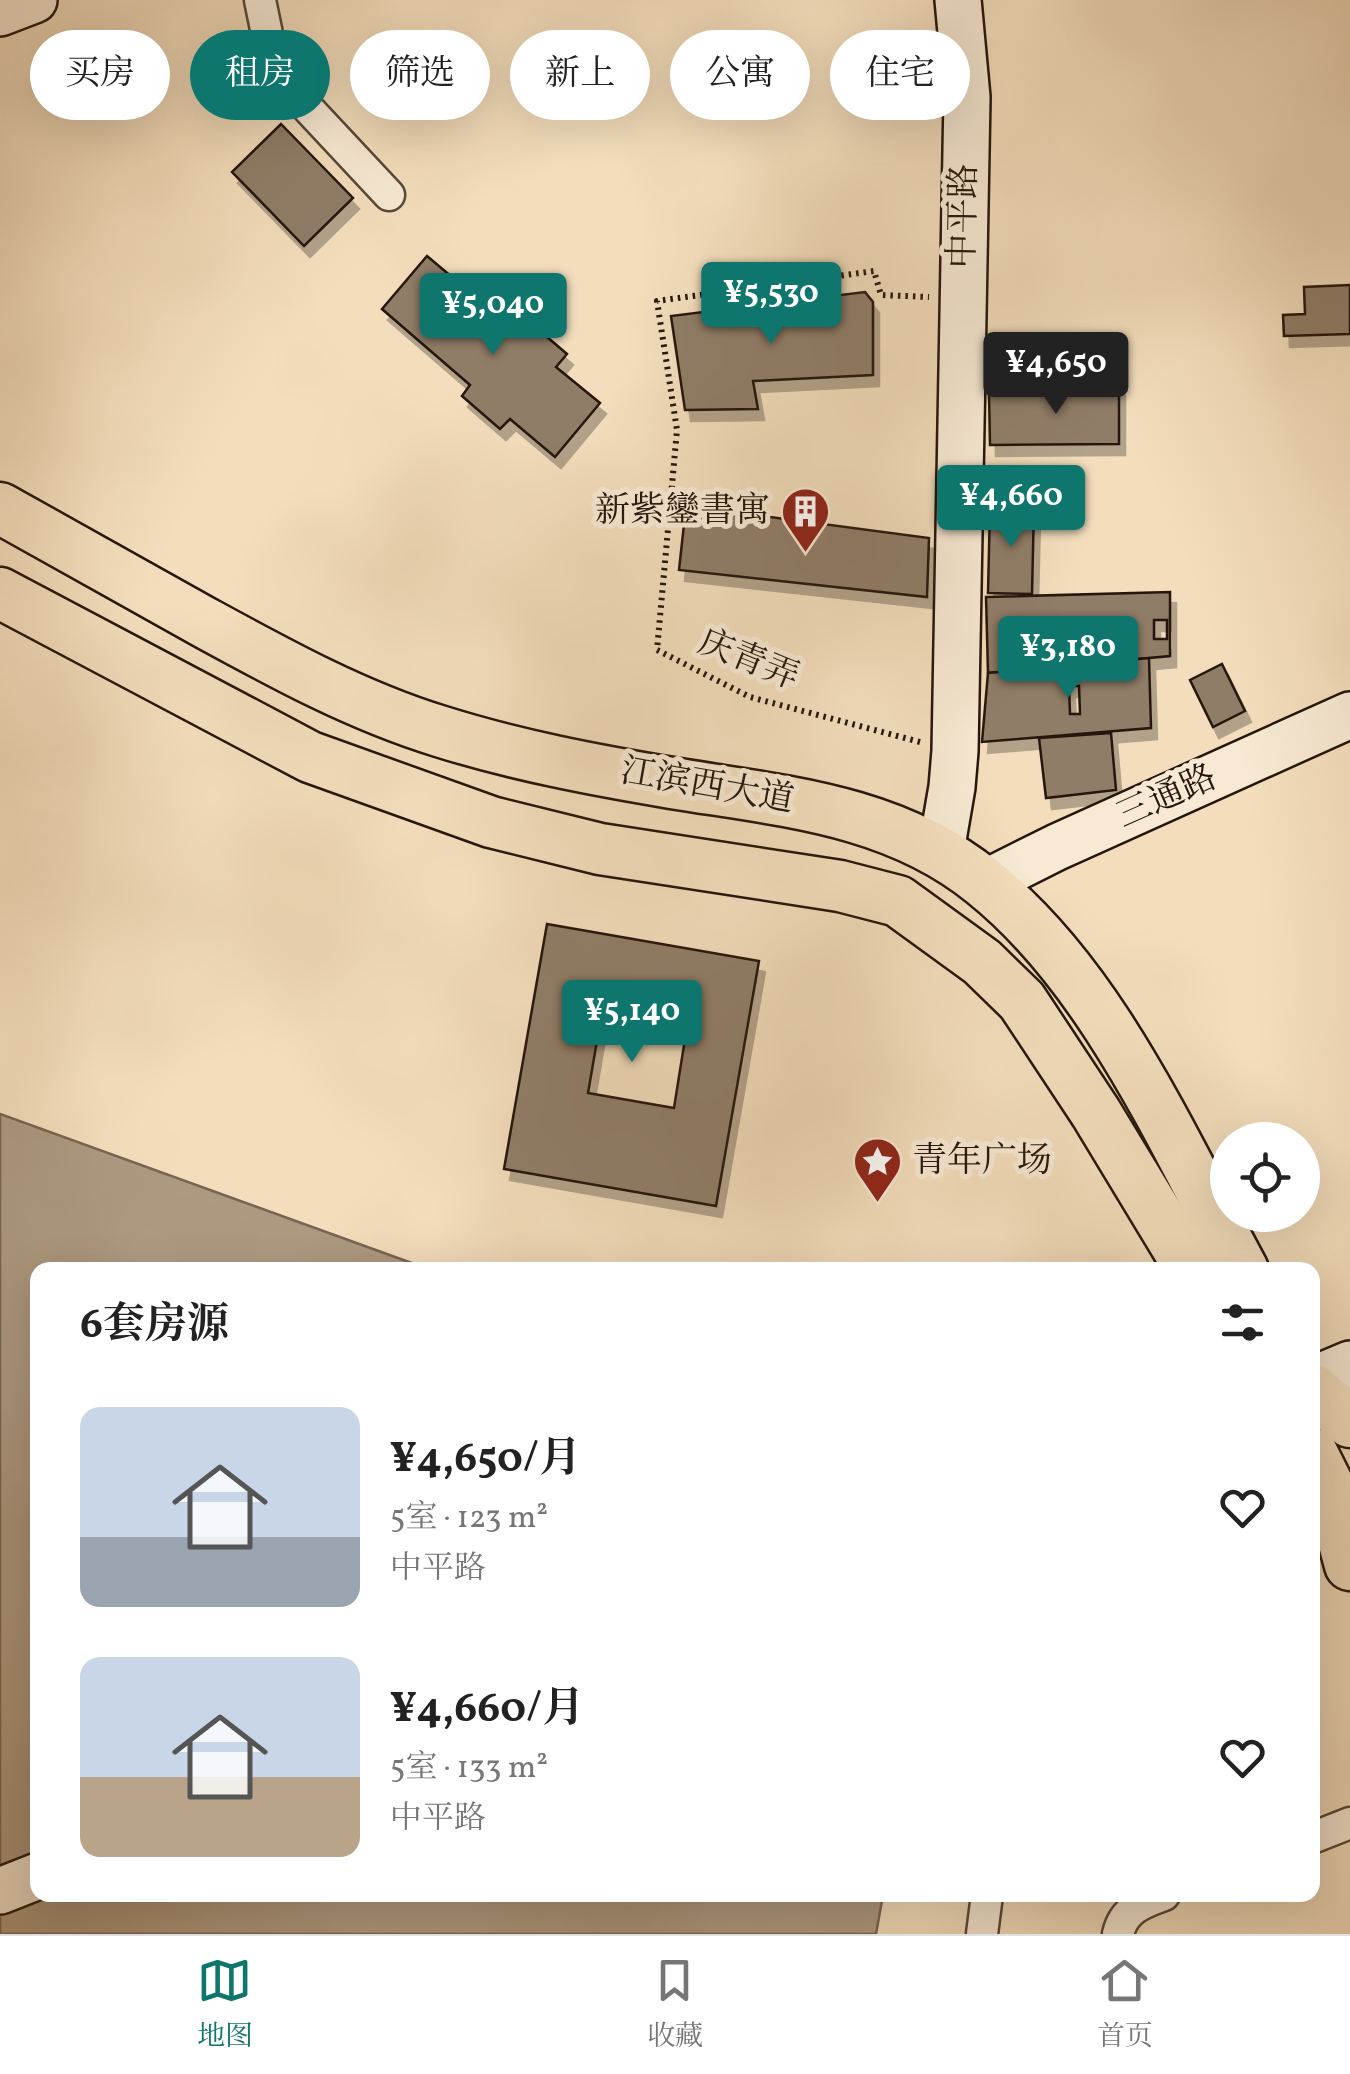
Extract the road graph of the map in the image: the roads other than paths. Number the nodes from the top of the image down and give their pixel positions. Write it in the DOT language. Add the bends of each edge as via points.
graph roads {
  1 [pos="34,0"];
  2 [pos="260,0"];
  3 [pos="958,0"];
  4 [pos="0,12"];
  5 [pos="389,195"];
  6 [pos="0,508"];
  7 [pos="0,593"];
  8 [pos="1350,715"];
  9 [pos="941,852"];
  10 [pos="985,883"];
  11 [pos="1187,1262"];
  12 [pos="1239,1262"];
  13 [pos="1320,1469"];
  14 [pos="1350,1565"];
  15 [pos="1350,1824"];
  16 [pos="1320,1835"];
  17 [pos="30,1879"];
  18 [pos="0,1890"];
  19 [pos="986,1902"];
  20 [pos="1147,1902"];
  21 [pos="982,1934"];
  22 [pos="1118,1934"];
  1 -- 4 [label="street"];
  2 -- 5 [label="street" via="275,73"];
  3 -- 9 [label="street, 中平路" via="967,96 955,751"];
  6 -- 9 [label="main road, 江滨西大道" via="295,672 389,715 529,756 828,808"];
  7 -- 11 [label="main road" via="310,756 491,822 600,849 898,901 982,962 1022,1001"];
  8 -- 10 [label="street, 三通路"];
  9 -- 10 [label="main road, 江滨西大道"];
  10 -- 12 [label="main road, 江滨西大道" via="1054,949 1088,994"];
  13 -- 14 [label="main road"];
  15 -- 16 [label="street"];
  17 -- 18 [label="street"];
  19 -- 21 [label="street"];
  20 -- 22 [label="street" via="1125,1916"];
}
